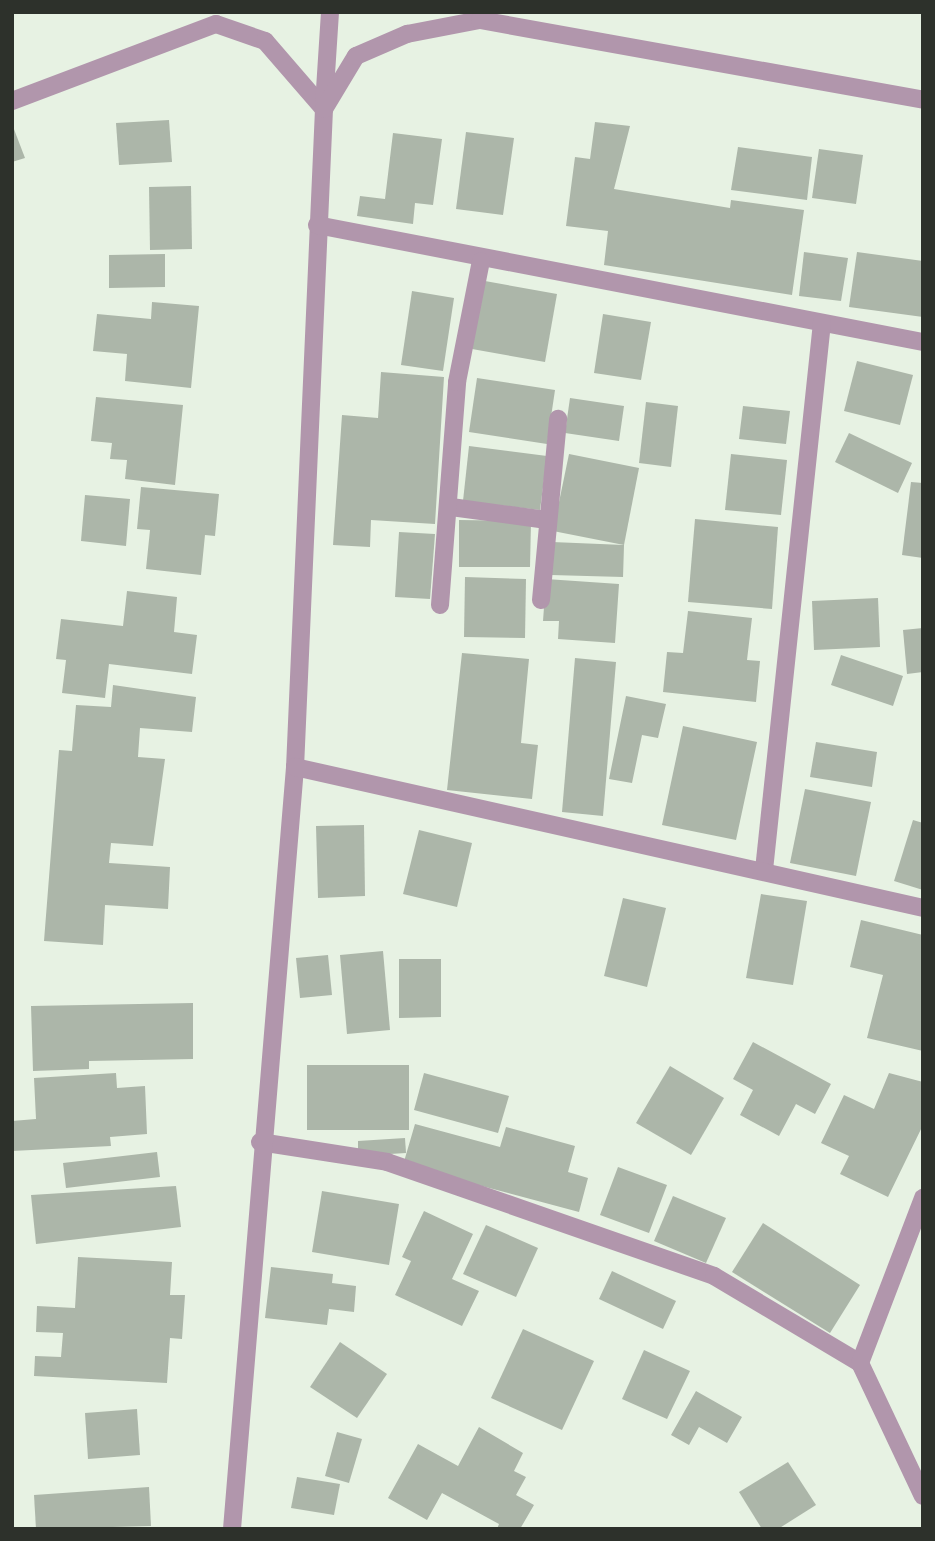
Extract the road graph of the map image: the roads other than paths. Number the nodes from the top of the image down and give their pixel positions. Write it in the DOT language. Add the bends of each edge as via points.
graph roads {
  1 [pos="330,12"];
  2 [pos="923,100"];
  3 [pos="12,101"];
  4 [pos="324,109"];
  5 [pos="317,225"];
  6 [pos="481,261"];
  7 [pos="822,323"];
  8 [pos="923,342"];
  9 [pos="558,419"];
  10 [pos="451,507"];
  11 [pos="547,520"];
  12 [pos="541,600"];
  13 [pos="440,605"];
  14 [pos="295,767"];
  15 [pos="764,870"];
  16 [pos="923,908"];
  17 [pos="260,1142"];
  18 [pos="923,1198"];
  19 [pos="860,1363"];
  20 [pos="923,1496"];
  21 [pos="232,1529"];
  1 -- 4 [label="street"];
  2 -- 4 [label="street" via="480,20 407,34 356,57"];
  3 -- 4 [label="street" via="216,24 265,41"];
  4 -- 5 [label="street"];
  5 -- 6 [label="street"];
  5 -- 14 [label="street"];
  6 -- 7 [label="street"];
  6 -- 10 [label="street" via="457,382"];
  7 -- 8 [label="street"];
  7 -- 15 [label="street"];
  9 -- 11 [label="street"];
  10 -- 11 [label="street"];
  10 -- 13 [label="street"];
  11 -- 12 [label="street"];
  14 -- 15 [label="street"];
  14 -- 17 [label="street"];
  15 -- 16 [label="street"];
  17 -- 19 [label="street" via="387,1162 714,1276"];
  17 -- 21 [label="street"];
  18 -- 19 [label="street"];
  19 -- 20 [label="street"];
}
